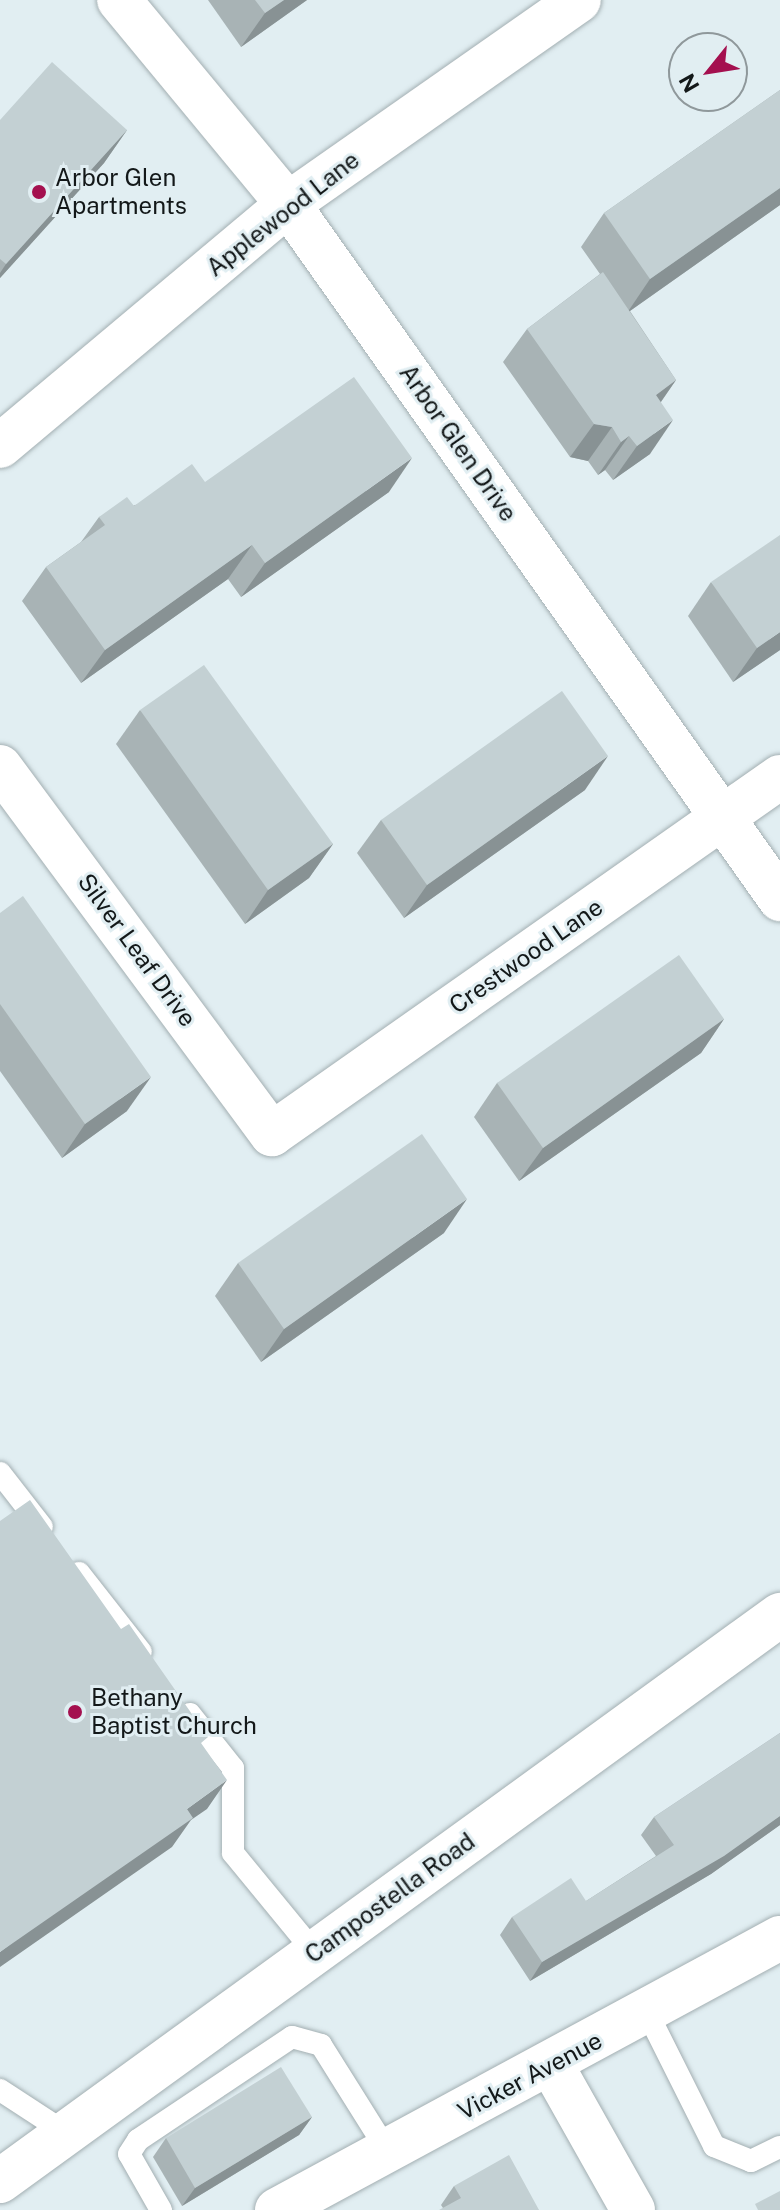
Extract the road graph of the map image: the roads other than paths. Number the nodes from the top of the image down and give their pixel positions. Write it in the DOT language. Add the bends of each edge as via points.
graph roads {
  1 [pos="119,0"];
  2 [pos="579,0"];
  3 [pos="288,204"];
  4 [pos="0,446"];
  5 [pos="0,767"];
  6 [pos="780,777"];
  7 [pos="723,818"];
  8 [pos="780,899"];
  9 [pos="272,1134"];
  10 [pos="0,1473"];
  11 [pos="780,1615"];
  12 [pos="155,1670"];
  13 [pos="174,1694"];
  14 [pos="780,1938"];
  15 [pos="315,1953"];
  16 [pos="647,2012"];
  17 [pos="552,2066"];
  18 [pos="0,2090"];
  19 [pos="66,2133"];
  20 [pos="780,2147"];
  21 [pos="388,2152"];
  22 [pos="0,2181"];
  23 [pos="161,2210"];
  24 [pos="277,2210"];
  25 [pos="633,2210"];
  1 -- 3 [label="street, Arbor Glen Drive"];
  2 -- 3 [label="street, Applewood Lane"];
  3 -- 4 [label="street, Applewood Lane"];
  3 -- 7 [label="street, Arbor Glen Drive"];
  5 -- 9 [label="street, Silver Leaf Drive"];
  6 -- 7 [label="street, Crestwood Lane"];
  7 -- 8 [label="street, Arbor Glen Drive"];
  7 -- 9 [label="street, Crestwood Lane"];
  10 -- 12 [label="lane"];
  11 -- 15 [label="street, Campostella Road"];
  13 -- 15 [label="lane" via="233,1768 233,1853"];
  14 -- 16 [label="street, Vicker Avenue"];
  15 -- 19 [label="street, Campostella Road"];
  16 -- 17 [label="street, Vicker Avenue"];
  16 -- 20 [label="lane" via="714,2146 751,2161"];
  17 -- 21 [label="street, Vicker Avenue"];
  17 -- 25 [label="street"];
  18 -- 19 [label="lane"];
  19 -- 22 [label="street, Campostella Road"];
  21 -- 23 [label="lane" via="321,2045 292,2037 138,2140 129,2154"];
  21 -- 24 [label="street, Vicker Avenue"];
}
